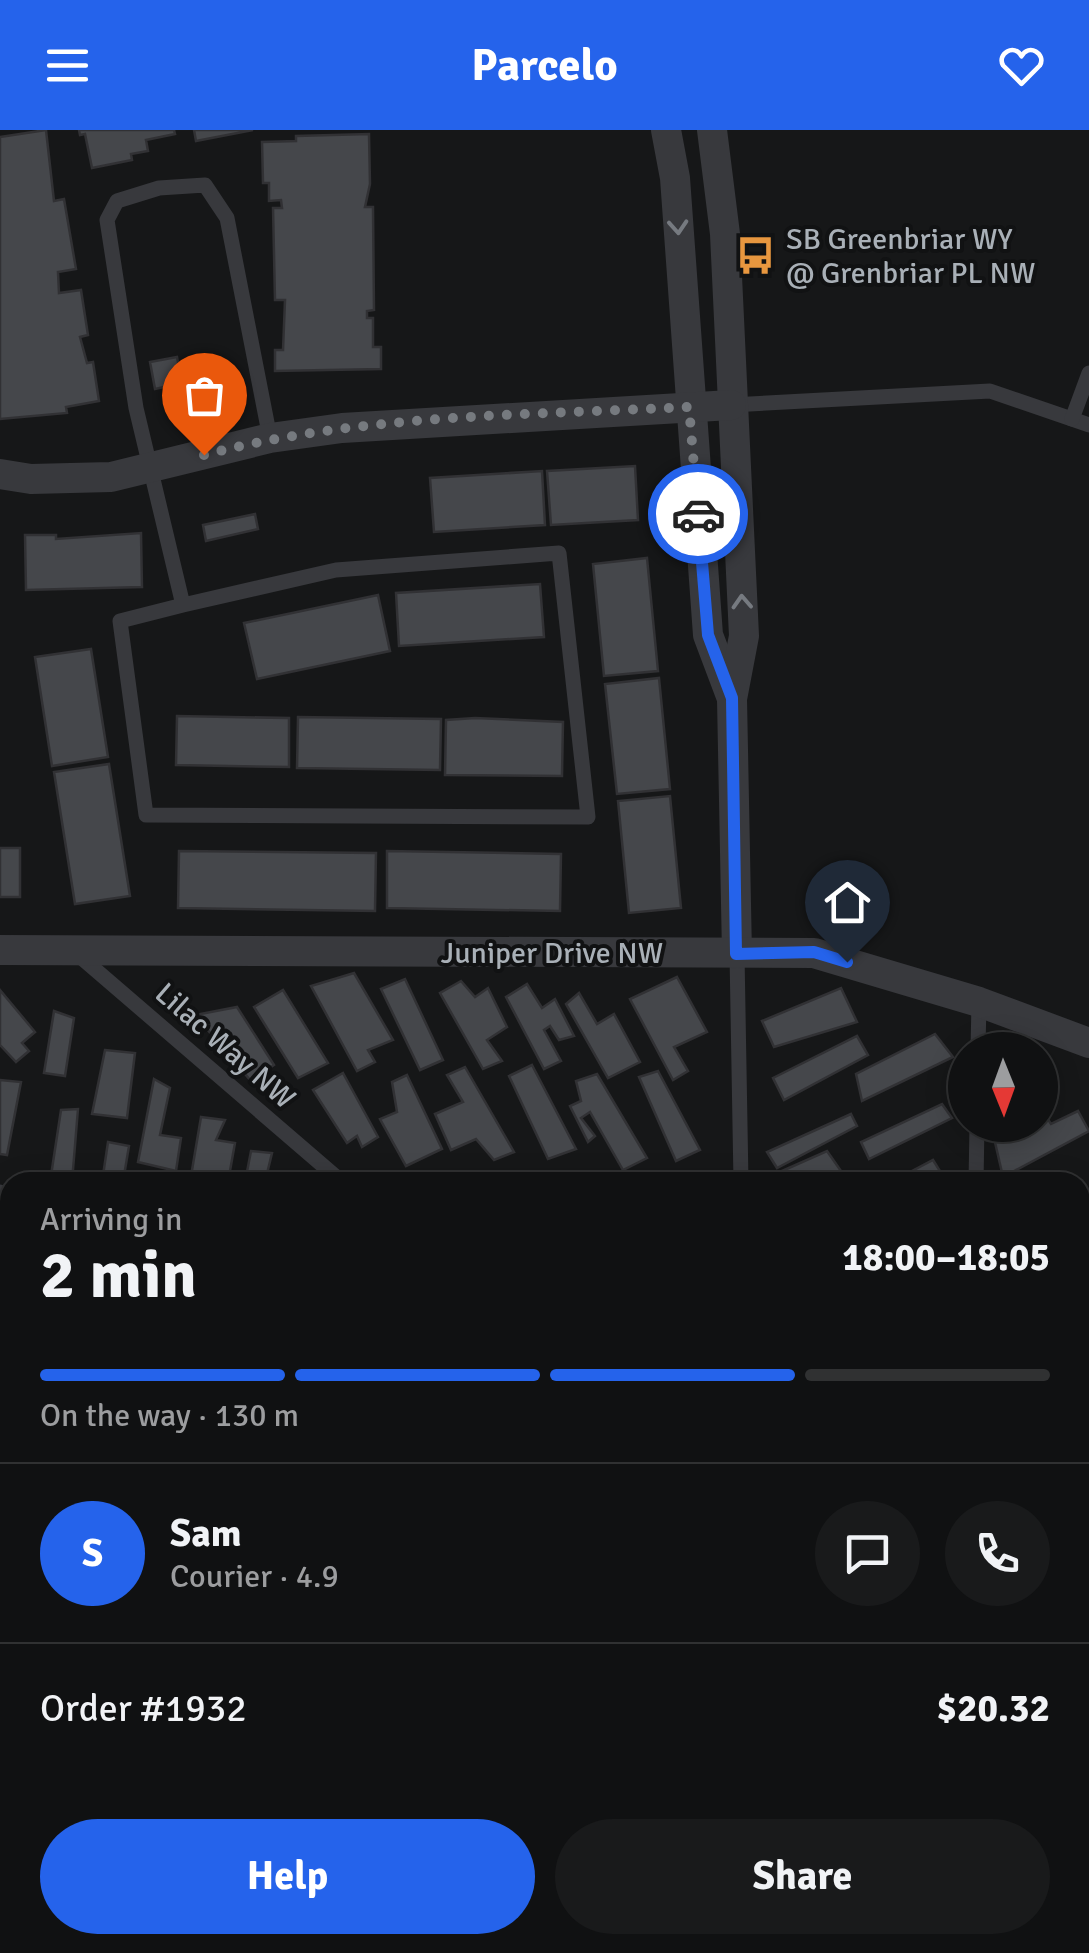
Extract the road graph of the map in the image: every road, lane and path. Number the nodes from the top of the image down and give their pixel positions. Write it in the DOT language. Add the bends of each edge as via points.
graph roads {
  1 [pos="666,130"];
  2 [pos="712,130"];
  3 [pos="1089,373"];
  4 [pos="730,404"];
  5 [pos="689,407"];
  6 [pos="1072,419"];
  7 [pos="1089,425"];
  8 [pos="270,438"];
  9 [pos="150,471"];
  10 [pos="0,474"];
  11 [pos="183,606"];
  12 [pos="732,698"];
  13 [pos="0,950"];
  14 [pos="73,951"];
  15 [pos="736,954"];
  16 [pos="979,1002"];
  17 [pos="978,1032"];
  18 [pos="1089,1043"];
  19 [pos="977,1142"];
  20 [pos="330,1172"];
  21 [pos="741,1172"];
  22 [pos="976,1172"];
  1 -- 5 [label="street, one-way"];
  2 -- 4 [label="street" via="724,234"];
  3 -- 6 [label="lane"];
  4 -- 5 [label="street"];
  4 -- 6 [label="lane" via="990,391"];
  12 -- 4 [label="street, one-way" via="744,636"];
  5 -- 8 [label="street"];
  5 -- 12 [label="street" via="708,635"];
  6 -- 7 [label="lane"];
  8 -- 9 [label="street"];
  8 -- 9 [label="lane" via="228,218 205,185 160,188 117,201 107,220"];
  9 -- 10 [label="street" via="46,479"];
  9 -- 11 [label="lane"];
  11 -- 11 [label="lane" via="120,621 146,815 588,817 559,553 336,570"];
  12 -- 15 [label="street"];
  13 -- 14 [label="street, Juniper Drive NW"];
  14 -- 15 [label="street, Juniper Drive NW"];
  14 -- 20 [label="lane, Lilac Way NW"];
  15 -- 16 [label="street, Juniper Drive NW" via="814,952"];
  15 -- 21 [label="lane"];
  16 -- 17 [label="lane"];
  16 -- 18 [label="street, Juniper Drive NW"];
  19 -- 22 [label="lane"];
}
